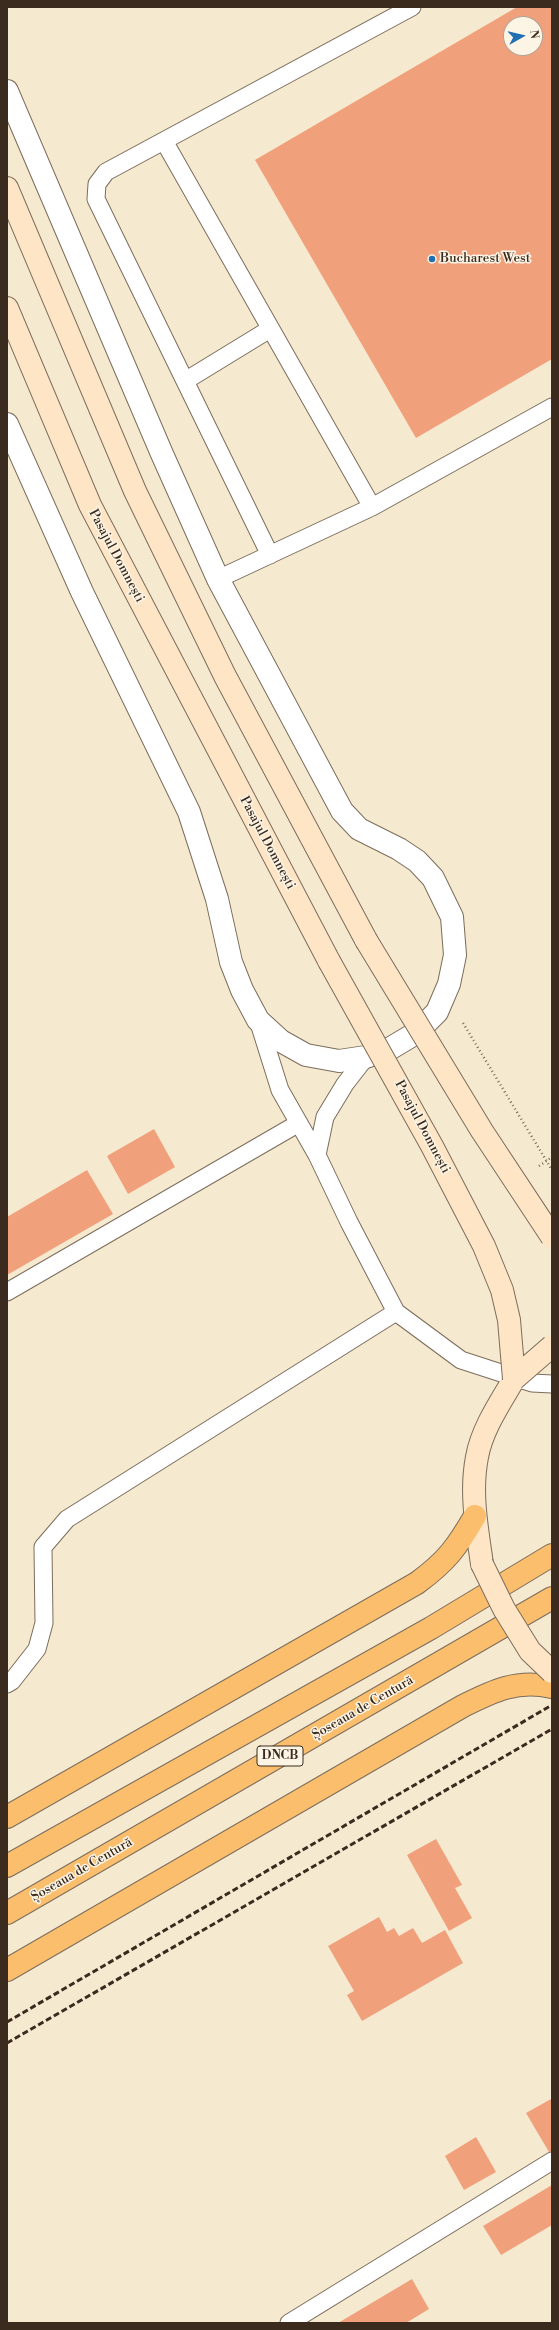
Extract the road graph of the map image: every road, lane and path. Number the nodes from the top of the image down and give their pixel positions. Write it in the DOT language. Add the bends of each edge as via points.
graph roads {
  1 [pos="412,7"];
  2 [pos="7,91"];
  3 [pos="164,141"];
  4 [pos="7,188"];
  5 [pos="7,308"];
  6 [pos="270,328"];
  7 [pos="185,381"];
  8 [pos="552,407"];
  9 [pos="7,424"];
  10 [pos="372,508"];
  11 [pos="270,555"];
  12 [pos="218,579"];
  13 [pos="449,984"];
  14 [pos="258,1020"];
  15 [pos="366,1057"];
  16 [pos="299,1123"];
  17 [pos="317,1155"];
  18 [pos="552,1170"];
  19 [pos="552,1237"];
  20 [pos="7,1292"];
  21 [pos="396,1312"];
  22 [pos="552,1346"];
  23 [pos="514,1379"];
  24 [pos="552,1384"];
  25 [pos="476,1516"];
  26 [pos="552,1555"];
  27 [pos="552,1598"];
  28 [pos="552,1672"];
  29 [pos="7,1684"];
  30 [pos="552,1687"];
  31 [pos="7,1817"];
  32 [pos="7,1866"];
  33 [pos="7,1913"];
  34 [pos="7,1970"];
  35 [pos="552,2162"];
  36 [pos="289,2323"];
  1 -- 3 [label="lane"];
  2 -- 12 [label="street"];
  3 -- 6 [label="lane"];
  3 -- 7 [label="lane" via="106,172 97,184 96,199"];
  4 -- 19 [label="main road, bridge" via="134,491 225,676 366,940 482,1131"];
  5 -- 23 [label="main road, Pasajul Domnești, bridge" via="90,505 329,961 422,1126 484,1246 502,1290 509,1320"];
  6 -- 7 [label="lane"];
  6 -- 10 [label="lane"];
  7 -- 11 [label="lane"];
  8 -- 10 [label="lane"];
  9 -- 14 [label="street" via="82,592 189,812 217,899 232,962 242,990"];
  10 -- 11 [label="lane"];
  11 -- 12 [label="lane"];
  12 -- 13 [label="street" via="342,811 359,829 405,853 417,861 433,878 452,917 455,955"];
  13 -- 15 [label="street" via="437,1012 416,1033 391,1048"];
  13 -- 18 [label="path" via="464,1026"];
  14 -- 15 [label="street" via="281,1041 306,1055 339,1061"];
  14 -- 16 [label="lane" via="280,1090"];
  15 -- 17 [label="lane" via="345,1084 325,1117"];
  16 -- 17 [label="lane"];
  16 -- 20 [label="lane"];
  17 -- 21 [label="lane"];
  21 -- 24 [label="lane" via="461,1360 532,1383"];
  21 -- 29 [label="lane" via="67,1519 43,1547 44,1623 37,1649"];
  22 -- 23 [label="main road, bridge"];
  23 -- 25 [label="main road" via="491,1418 477,1456 473,1490"];
  25 -- 28 [label="main road, bridge" via="482,1564 504,1609 530,1651"];
  25 -- 31 [label="main road" via="459,1544 440,1566 417,1583"];
  26 -- 32 [label="main road, DNCB" via="431,1628"];
  27 -- 33 [label="main road, Șoseaua de Centură / DNCB"];
  30 -- 34 [label="main road" via="538,1684 508,1686 462,1706"];
  35 -- 36 [label="lane"];
}
